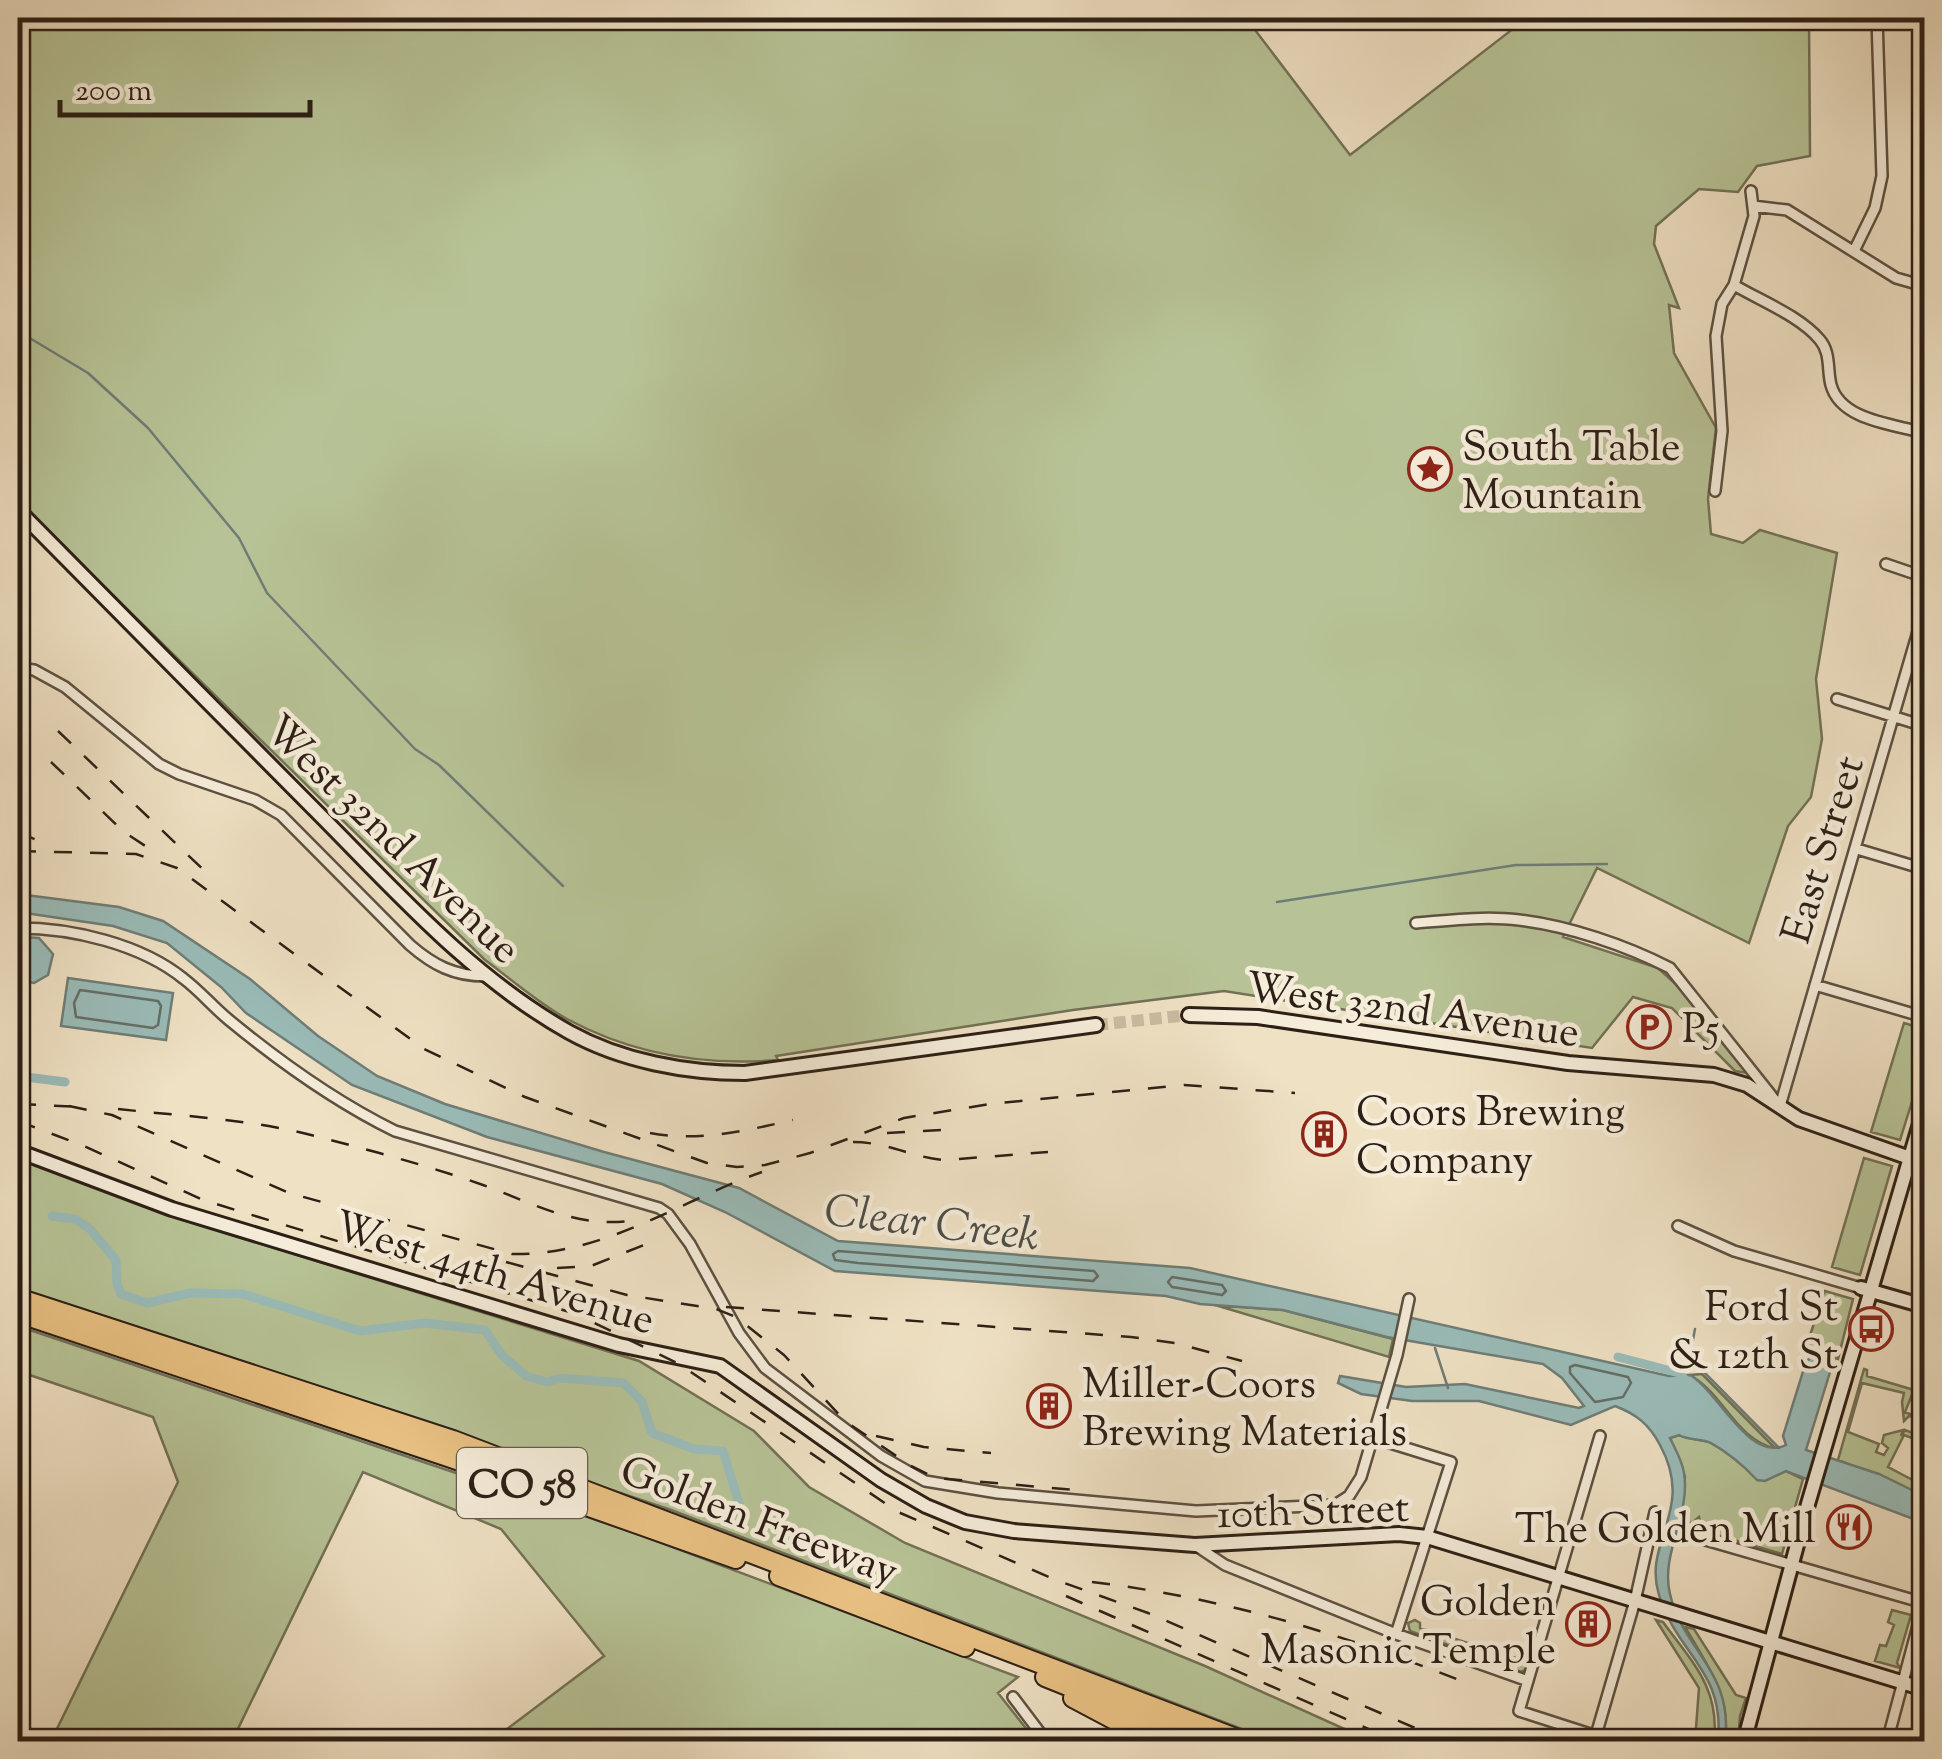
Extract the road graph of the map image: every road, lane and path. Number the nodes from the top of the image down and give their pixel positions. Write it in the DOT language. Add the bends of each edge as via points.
graph roads {
  1 [pos="1878,18"];
  2 [pos="1750,191"];
  3 [pos="1753,206"];
  4 [pos="1854,251"];
  5 [pos="1734,285"];
  6 [pos="1924,286"];
  7 [pos="1924,432"];
  8 [pos="1715,491"];
  9 [pos="18,510"];
  10 [pos="1886,564"];
  11 [pos="1924,578"];
  12 [pos="1924,612"];
  13 [pos="18,668"];
  14 [pos="1836,699"];
  15 [pos="1895,717"];
  16 [pos="1924,726"];
  17 [pos="1857,849"];
  18 [pos="1924,870"];
  19 [pos="1416,923"];
  20 [pos="18,928"];
  21 [pos="486,976"];
  22 [pos="1814,985"];
  23 [pos="1189,1015"];
  24 [pos="1924,1017"];
  25 [pos="1096,1025"];
  26 [pos="1780,1106"];
  27 [pos="1924,1110"];
  28 [pos="18,1151"];
  29 [pos="1918,1161"];
  30 [pos="1678,1226"];
  31 [pos="1866,1289"];
  32 [pos="18,1298"];
  33 [pos="1410,1299"];
  34 [pos="1924,1306"];
  35 [pos="18,1313"];
  36 [pos="1600,1436"];
  37 [pos="1374,1438"];
  38 [pos="926,1506"];
  39 [pos="1655,1512"];
  40 [pos="1427,1538"];
  41 [pos="1702,1539"];
  42 [pos="1195,1545"];
  43 [pos="1791,1565"];
  44 [pos="1560,1579"];
  45 [pos="1635,1602"];
  46 [pos="1924,1604"];
  47 [pos="1396,1634"];
  48 [pos="1770,1644"];
  49 [pos="1021,1668"];
  50 [pos="1528,1680"];
  51 [pos="1903,1683"];
  52 [pos="1924,1689"];
  53 [pos="1012,1697"];
  54 [pos="1595,1739"];
  55 [pos="1047,1742"];
  56 [pos="1156,1742"];
  57 [pos="1207,1742"];
  58 [pos="1246,1742"];
  59 [pos="1615,1742"];
  60 [pos="1744,1742"];
  61 [pos="1887,1742"];
  1 -- 4 [label="street" via="1882,176"];
  2 -- 3 [label="street"];
  3 -- 4 [label="street" via="1787,210"];
  3 -- 5 [label="street"];
  4 -- 6 [label="street" via="1896,278"];
  5 -- 7 [label="street" via="1823,344 1842,405"];
  5 -- 8 [label="street" via="1716,336 1722,431"];
  9 -- 21 [label="street, West 32nd Avenue" via="411,909"];
  10 -- 11 [label="street"];
  12 -- 15 [label="street, East Street"];
  13 -- 21 [label="street" via="65,687 159,764 281,815 433,964"];
  14 -- 15 [label="street"];
  15 -- 16 [label="street"];
  15 -- 17 [label="street, East Street"];
  17 -- 18 [label="street"];
  17 -- 22 [label="street, East Street"];
  19 -- 26 [label="street" via="1520,920 1651,958 1670,968"];
  20 -- 37 [label="street" via="55,930 137,952 170,970 313,1082 395,1131 666,1212 765,1368 880,1456 925,1481 1196,1511 1327,1506 1353,1491"];
  21 -- 25 [label="street, West 32nd Avenue" via="597,1045 718,1073 787,1070"];
  22 -- 24 [label="street"];
  22 -- 26 [label="street, East Street"];
  23 -- 26 [label="street, West 32nd Avenue" via="1258,1017 1568,1064 1732,1079"];
  26 -- 29 [label="street, West 32nd Avenue" via="1799,1119"];
  27 -- 29 [label="street"];
  28 -- 38 [label="street, West 44th Avenue" via="172,1208 619,1345 720,1366"];
  29 -- 31 [label="street"];
  30 -- 31 [label="street" via="1734,1251"];
  31 -- 34 [label="street"];
  31 -- 43 [label="street"];
  32 -- 58 [label="highway, Golden Freeway / CO 58" via="454,1440"];
  33 -- 37 [label="street"];
  35 -- 49 [label="highway, Golden Freeway / CO 58" via="469,1464"];
  36 -- 44 [label="street"];
  37 -- 40 [label="street" via="1451,1462"];
  38 -- 42 [label="street, 10th Street" via="1014,1531"];
  39 -- 45 [label="street"];
  40 -- 42 [label="street, 10th Street" via="1388,1534"];
  40 -- 44 [label="street, 10th Street"];
  40 -- 47 [label="street"];
  41 -- 43 [label="street"];
  42 -- 47 [label="street" via="1225,1565"];
  43 -- 46 [label="street"];
  43 -- 48 [label="street"];
  44 -- 45 [label="street, 10th Street"];
  44 -- 50 [label="street"];
  45 -- 48 [label="street, 10th Street"];
  45 -- 54 [label="street"];
  46 -- 51 [label="street"];
  47 -- 50 [label="street"];
  48 -- 51 [label="street, 10th Street"];
  48 -- 60 [label="street"];
  49 -- 56 [label="highway"];
  49 -- 57 [label="highway, Golden Freeway / CO 58"];
  50 -- 54 [label="street" via="1518,1712"];
  51 -- 52 [label="street, 10th Street"];
  51 -- 61 [label="street"];
  53 -- 55 [label="street"];
  54 -- 59 [label="street"];
}
